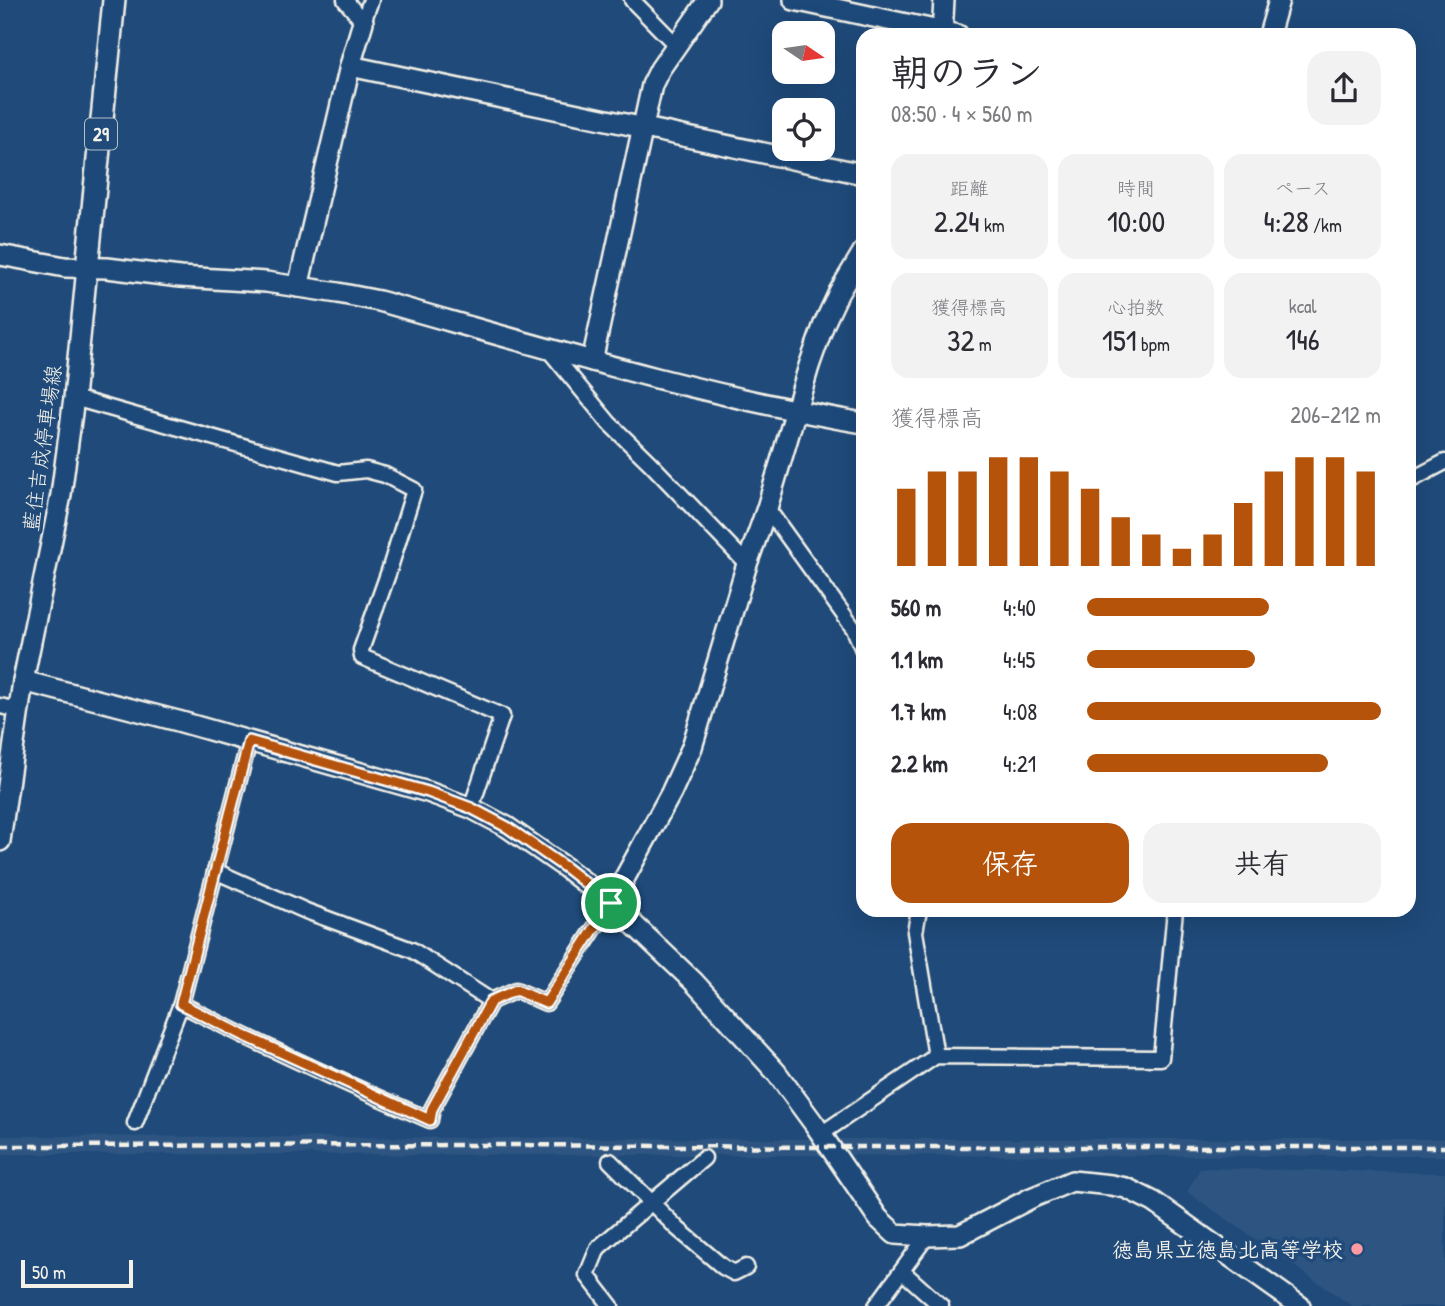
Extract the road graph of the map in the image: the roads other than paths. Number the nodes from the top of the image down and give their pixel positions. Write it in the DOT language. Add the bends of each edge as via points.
graph roads {
  1 [pos="114,0"];
  2 [pos="345,0"];
  3 [pos="371,0"];
  4 [pos="632,0"];
  5 [pos="708,0"];
  6 [pos="794,0"];
  7 [pos="944,0"];
  8 [pos="1279,0"];
  9 [pos="363,22"];
  10 [pos="921,28"];
  11 [pos="947,28"];
  12 [pos="1271,28"];
  13 [pos="676,46"];
  14 [pos="350,66"];
  15 [pos="643,127"];
  16 [pos="856,173"];
  17 [pos="0,255"];
  18 [pos="856,263"];
  19 [pos="87,268"];
  20 [pos="299,287"];
  21 [pos="548,348"];
  22 [pos="592,360"];
  23 [pos="74,398"];
  24 [pos="796,412"];
  25 [pos="856,422"];
  26 [pos="1445,462"];
  27 [pos="1416,477"];
  28 [pos="767,508"];
  29 [pos="747,564"];
  30 [pos="856,634"];
  31 [pos="23,681"];
  32 [pos="10,708"];
  33 [pos="249,741"];
  34 [pos="471,808"];
  35 [pos="0,841"];
  36 [pos="215,871"];
  37 [pos="611,903"];
  38 [pos="918,917"];
  39 [pos="1174,917"];
  40 [pos="491,1001"];
  41 [pos="181,1004"];
  42 [pos="936,1056"];
  43 [pos="135,1123"];
  44 [pos="821,1134"];
  45 [pos="704,1158"];
  46 [pos="610,1161"];
  47 [pos="652,1202"];
  48 [pos="927,1236"];
  49 [pos="746,1267"];
  50 [pos="902,1271"];
  51 [pos="611,1306"];
  52 [pos="876,1306"];
  53 [pos="941,1306"];
  54 [pos="1300,1306"];
  1 -- 19 [label="main road, 29"];
  2 -- 9 [label="street"];
  3 -- 9 [label="street"];
  4 -- 13 [label="street"];
  5 -- 13 [label="street"];
  6 -- 10 [label="street"];
  7 -- 11 [label="street"];
  8 -- 12 [label="street"];
  9 -- 14 [label="street"];
  13 -- 15 [label="street" via="652,85"];
  14 -- 15 [label="street"];
  14 -- 20 [label="street"];
  15 -- 16 [label="street"];
  15 -- 22 [label="street"];
  17 -- 19 [label="street"];
  18 -- 24 [label="street" via="824,324"];
  19 -- 20 [label="street"];
  19 -- 23 [label="street, 藍住吉成停車場線"];
  20 -- 21 [label="street" via="379,302"];
  21 -- 22 [label="street"];
  21 -- 29 [label="street" via="609,423"];
  22 -- 24 [label="street"];
  23 -- 31 [label="street, 藍住吉成停車場線" via="61,495"];
  23 -- 34 [label="street" via="338,472 366,470 385,475 414,490 362,657 502,716"];
  24 -- 25 [label="street"];
  24 -- 28 [label="street"];
  26 -- 27 [label="street"];
  28 -- 29 [label="street"];
  28 -- 30 [label="street"];
  29 -- 37 [label="street" via="692,747"];
  31 -- 32 [label="street, 藍住吉成停車場線"];
  31 -- 33 [label="street"];
  32 -- 35 [label="street, 藍住吉成停車場線"];
  33 -- 34 [label="street"];
  33 -- 36 [label="street"];
  34 -- 37 [label="street" via="507,827"];
  36 -- 40 [label="street" via="412,950"];
  36 -- 41 [label="street"];
  37 -- 40 [label="street" via="546,1003 516,990"];
  37 -- 44 [label="street" via="694,982 776,1072"];
  38 -- 42 [label="street" via="915,932"];
  39 -- 42 [label="street" via="1161,1058"];
  40 -- 41 [label="street" via="430,1120"];
  41 -- 43 [label="street"];
  42 -- 44 [label="street"];
  44 -- 48 [label="street" via="878,1218 895,1234"];
  45 -- 47 [label="street"];
  46 -- 47 [label="street"];
  47 -- 49 [label="street" via="723,1267 734,1273"];
  47 -- 51 [label="street" via="598,1248 587,1275"];
  48 -- 50 [label="street"];
  48 -- 54 [label="street" via="960,1235 1072,1181 1111,1185 1154,1202"];
  50 -- 52 [label="street"];
  50 -- 53 [label="street"];
}
